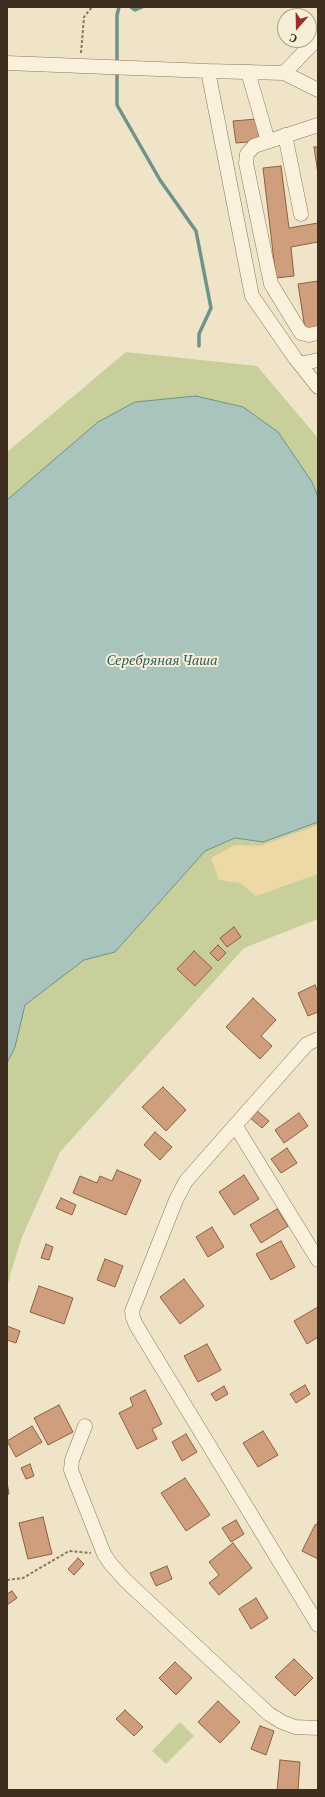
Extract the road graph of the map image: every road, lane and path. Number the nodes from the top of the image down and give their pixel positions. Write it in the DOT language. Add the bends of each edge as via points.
graph roads {
  1 [pos="92,7"];
  2 [pos="318,38"];
  3 [pos="7,63"];
  4 [pos="80,66"];
  5 [pos="208,71"];
  6 [pos="248,72"];
  7 [pos="284,73"];
  8 [pos="318,90"];
  9 [pos="318,125"];
  10 [pos="284,135"];
  11 [pos="268,141"];
  12 [pos="301,214"];
  13 [pos="318,333"];
  14 [pos="318,360"];
  15 [pos="300,364"];
  16 [pos="318,388"];
  17 [pos="318,1038"];
  18 [pos="235,1126"];
  19 [pos="317,1258"];
  20 [pos="85,1426"];
  21 [pos="104,1554"];
  22 [pos="7,1580"];
  23 [pos="318,1625"];
  24 [pos="318,1728"];
  1 -- 4 [label="path" via="84,17"];
  2 -- 7 [label="street"];
  3 -- 4 [label="street"];
  4 -- 5 [label="street"];
  5 -- 6 [label="street"];
  5 -- 15 [label="street" via="252,296"];
  6 -- 7 [label="street"];
  6 -- 11 [label="street"];
  7 -- 8 [label="street"];
  9 -- 10 [label="street"];
  10 -- 11 [label="street"];
  10 -- 12 [label="street"];
  11 -- 13 [label="street" via="254,146 247,154 246,163 272,284 301,333"];
  14 -- 15 [label="street"];
  15 -- 16 [label="street"];
  17 -- 18 [label="street" via="307,1044"];
  18 -- 19 [label="street"];
  18 -- 23 [label="street" via="180,1192 135,1302 133,1318"];
  20 -- 21 [label="street" via="72,1460 71,1470"];
  21 -- 22 [label="path" via="69,1551 23,1578"];
  21 -- 24 [label="street" via="126,1581 258,1705 282,1722 295,1727"];
}
